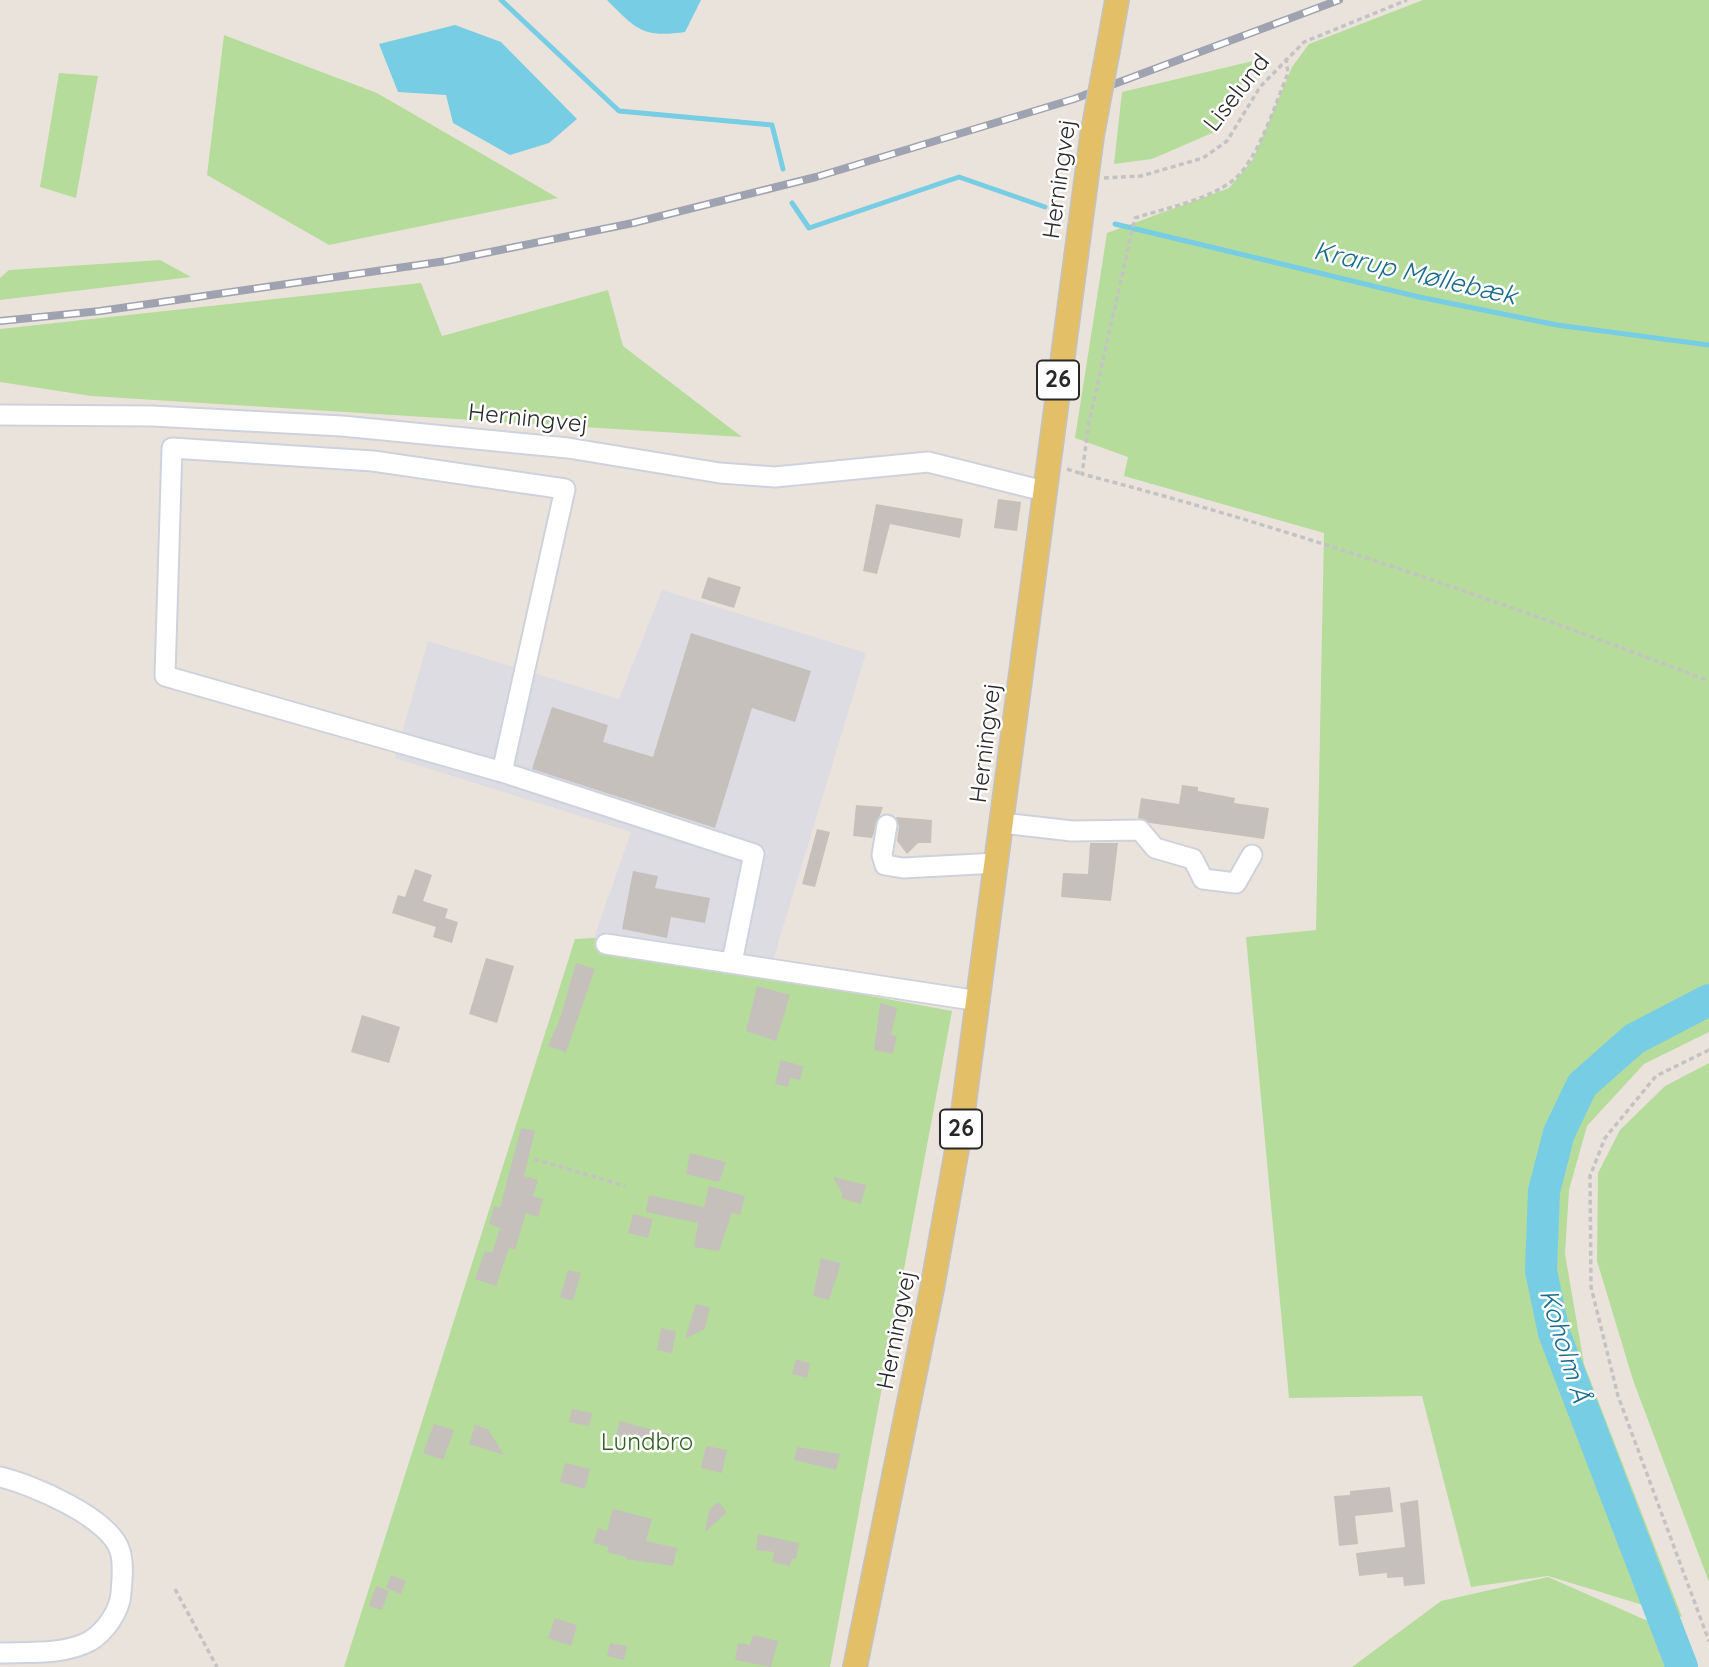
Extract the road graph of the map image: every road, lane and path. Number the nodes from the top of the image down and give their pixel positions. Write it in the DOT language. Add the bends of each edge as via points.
graph roads {
  1 [pos="1117,0"];
  2 [pos="1407,0"];
  3 [pos="1286,58"];
  4 [pos="1086,175"];
  5 [pos="0,415"];
  6 [pos="1044,491"];
  7 [pos="1709,681"];
  8 [pos="502,772"];
  9 [pos="1002,822"];
  10 [pos="887,825"];
  11 [pos="1252,855"];
  12 [pos="997,863"];
  13 [pos="606,944"];
  14 [pos="732,962"];
  15 [pos="979,1001"];
  16 [pos="1709,1049"];
  17 [pos="534,1159"];
  18 [pos="625,1186"];
  19 [pos="0,1477"];
  20 [pos="175,1589"];
  21 [pos="1709,1641"];
  22 [pos="0,1653"];
  23 [pos="217,1667"];
  24 [pos="855,1667"];
  1 -- 4 [label="main road, Herningvej / 26, bridge"];
  2 -- 3 [label="path, Liselund" via="1304,42"];
  3 -- 4 [label="path, Liselund" via="1260,87 1227,141 1203,158 1140,176 1111,179"];
  3 -- 7 [label="path" via="1288,73 1250,161 1233,180 1216,191 1135,218 1089,422 1082,474 1273,527 1438,580"];
  4 -- 6 [label="main road, Herningvej / 26"];
  5 -- 6 [label="street, Herningvej" via="152,416 342,426 568,448 720,473 775,477 928,462"];
  6 -- 9 [label="main road, Herningvej / 26"];
  8 -- 8 [label="street" via="565,489 373,461 172,448 164,676"];
  8 -- 14 [label="street" via="754,854"];
  9 -- 11 [label="street" via="1072,831 1140,830 1155,848 1193,859 1203,879 1236,883"];
  9 -- 12 [label="main road, Herningvej / 26"];
  10 -- 12 [label="street" via="885,865"];
  12 -- 15 [label="main road, Herningvej / 26"];
  13 -- 14 [label="street"];
  14 -- 15 [label="street"];
  15 -- 24 [label="main road, Herningvej / 26" via="932,1289"];
  16 -- 21 [label="path" via="1656,1076 1605,1138 1590,1177 1591,1287 1618,1395"];
  17 -- 18 [label="path"];
  19 -- 22 [label="street" via="91,1517 120,1549 123,1575 121,1600 109,1624 90,1640 66,1650"];
  20 -- 23 [label="path"];
}
